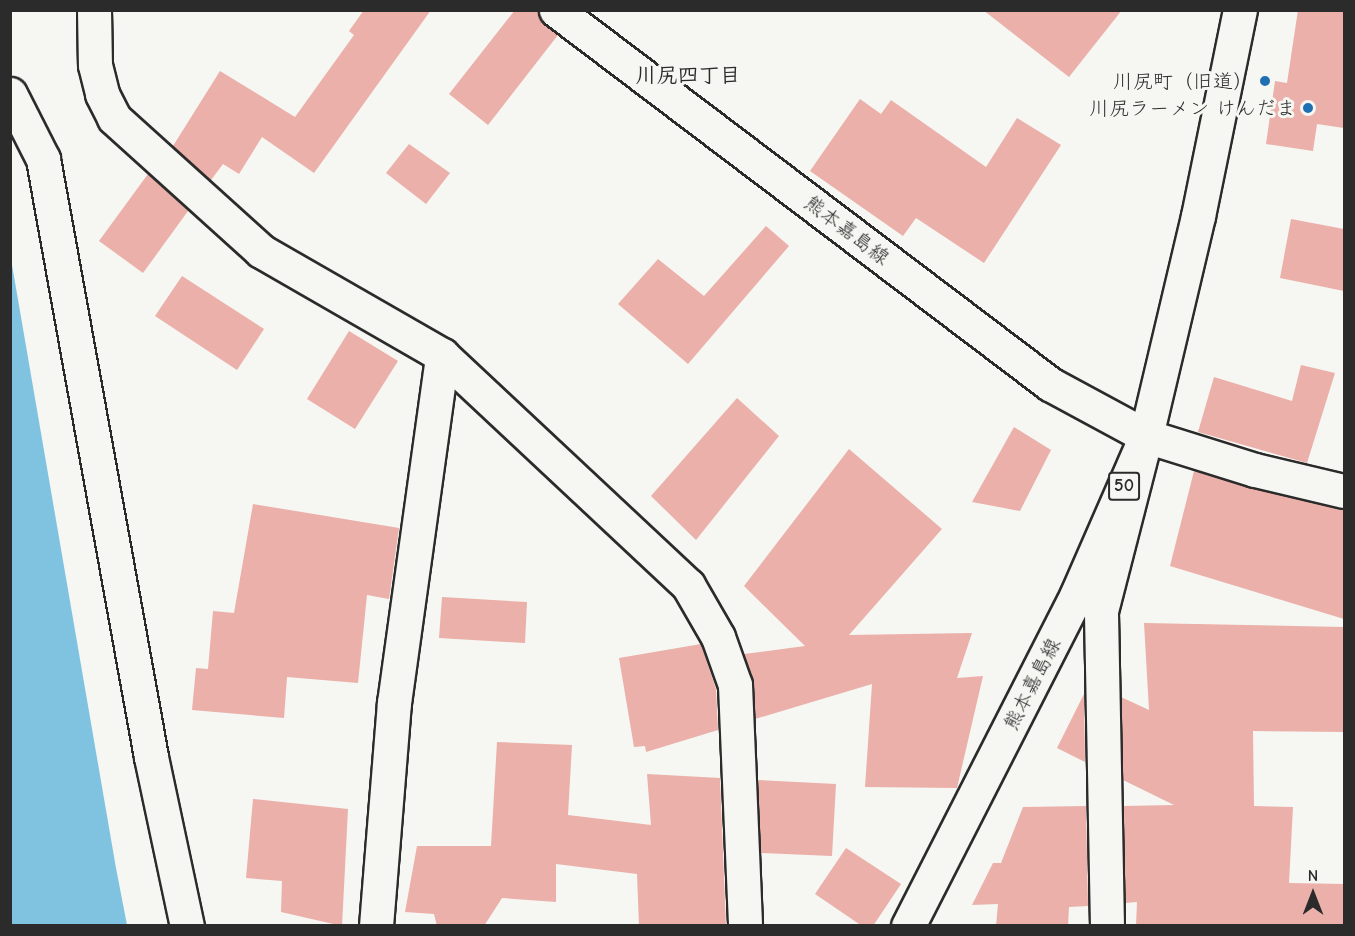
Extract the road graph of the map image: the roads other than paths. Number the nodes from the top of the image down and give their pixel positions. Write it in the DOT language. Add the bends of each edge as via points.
graph roads {
  1 [pos="94,10"];
  2 [pos="556,10"];
  3 [pos="1240,10"];
  4 [pos="10,94"];
  5 [pos="441,356"];
  6 [pos="1146,436"];
  7 [pos="1344,491"];
  8 [pos="187,926"];
  9 [pos="376,926"];
  10 [pos="745,926"];
  11 [pos="908,926"];
  12 [pos="1107,926"];
  1 -- 5 [label="street" via="94,65 114,118 261,251"];
  2 -- 6 [label="street, 熊本嘉島線" via="1050,384"];
  3 -- 6 [label="street, 熊本嘉島線 / 50" via="1198,216"];
  4 -- 8 [label="street" via="43,159 151,758"];
  5 -- 9 [label="street" via="394,703"];
  5 -- 10 [label="street" via="688,585 718,637 735,685"];
  6 -- 7 [label="street" via="1255,470"];
  6 -- 11 [label="street, 熊本嘉島線 / 50" via="1077,594"];
  6 -- 12 [label="street" via="1101,611"];
}
